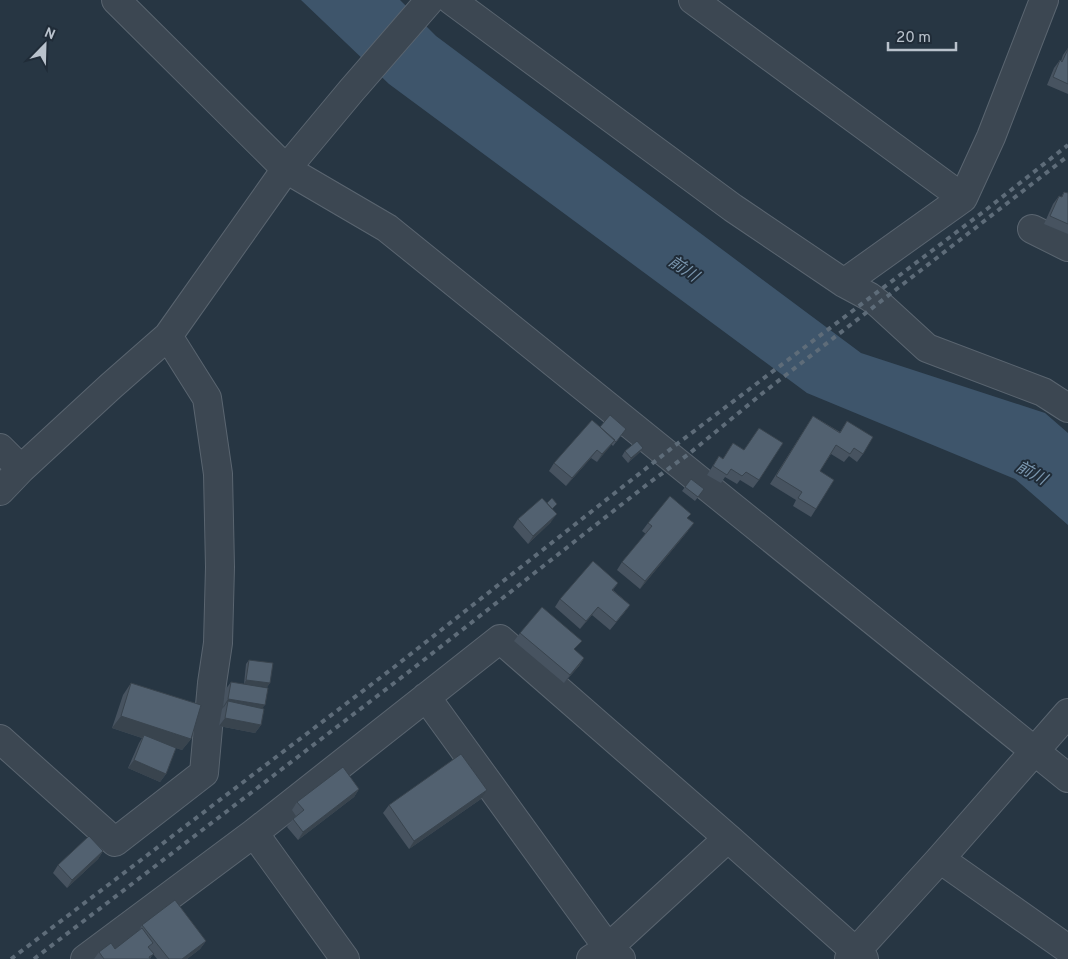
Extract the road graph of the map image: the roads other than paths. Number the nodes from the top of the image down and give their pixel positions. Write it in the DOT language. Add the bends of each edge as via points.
graph roads {
  1 [pos="116,0"];
  2 [pos="451,0"];
  3 [pos="693,0"];
  4 [pos="1044,0"];
  5 [pos="424,6"];
  6 [pos="286,169"];
  7 [pos="963,198"];
  8 [pos="1032,229"];
  9 [pos="1068,247"];
  10 [pos="844,283"];
  11 [pos="168,336"];
  12 [pos="1068,408"];
  13 [pos="0,448"];
  14 [pos="20,469"];
  15 [pos="0,491"];
  16 [pos="426,697"];
  17 [pos="1068,713"];
  18 [pos="0,739"];
  19 [pos="1035,752"];
  20 [pos="1068,778"];
  21 [pos="254,833"];
  22 [pos="728,838"];
  23 [pos="940,859"];
  24 [pos="1068,949"];
  25 [pos="607,955"];
  26 [pos="856,957"];
  27 [pos="85,959"];
  28 [pos="345,959"];
  1 -- 6 [label="street"];
  2 -- 10 [label="street" via="733,208"];
  3 -- 7 [label="street"];
  4 -- 7 [label="street" via="991,137"];
  5 -- 6 [label="street"];
  6 -- 11 [label="street"];
  6 -- 19 [label="street" via="387,228"];
  7 -- 10 [label="street"];
  8 -- 9 [label="street"];
  10 -- 12 [label="street" via="879,304 927,348 1042,392"];
  11 -- 14 [label="street"];
  11 -- 18 [label="street" via="207,398 218,474 218,643 204,773 115,842"];
  13 -- 14 [label="street"];
  14 -- 15 [label="street"];
  16 -- 21 [label="street"];
  16 -- 22 [label="street" via="500,639"];
  16 -- 25 [label="street"];
  17 -- 19 [label="street"];
  19 -- 20 [label="street"];
  19 -- 23 [label="street"];
  21 -- 27 [label="street"];
  21 -- 28 [label="street"];
  22 -- 25 [label="street"];
  22 -- 26 [label="street"];
  23 -- 24 [label="street"];
  23 -- 26 [label="street"];
}
